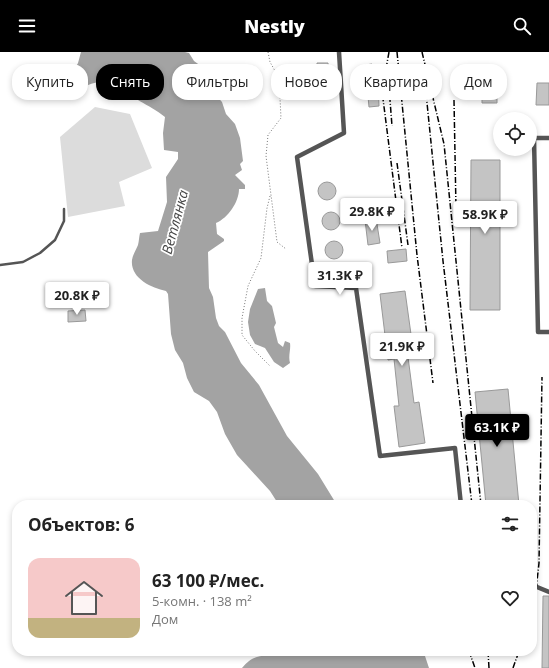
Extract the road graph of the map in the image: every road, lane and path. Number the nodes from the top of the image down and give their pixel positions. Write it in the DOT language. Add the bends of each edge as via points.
graph roads {
  1 [pos="268,52"];
  2 [pos="339,52"];
  3 [pos="549,138"];
  4 [pos="270,193"];
  5 [pos="64,209"];
  6 [pos="286,249"];
  7 [pos="0,265"];
  8 [pos="549,332"];
  9 [pos="270,366"];
  10 [pos="460,500"];
  11 [pos="537,587"];
  12 [pos="549,592"];
  1 -- 4 [label="path" via="278,78 281,118 268,135 266,156"];
  2 -- 10 [label="street" via="344,133 297,157 314,286 356,288 380,456 455,448"];
  3 -- 8 [label="street" via="534,138 538,332"];
  4 -- 6 [label="path" via="277,242"];
  4 -- 9 [label="path" via="261,258 248,286 242,318 242,335"];
  5 -- 7 [label="lane" via="64,221 55,240 40,253 23,262"];
  11 -- 12 [label="street"];
}
